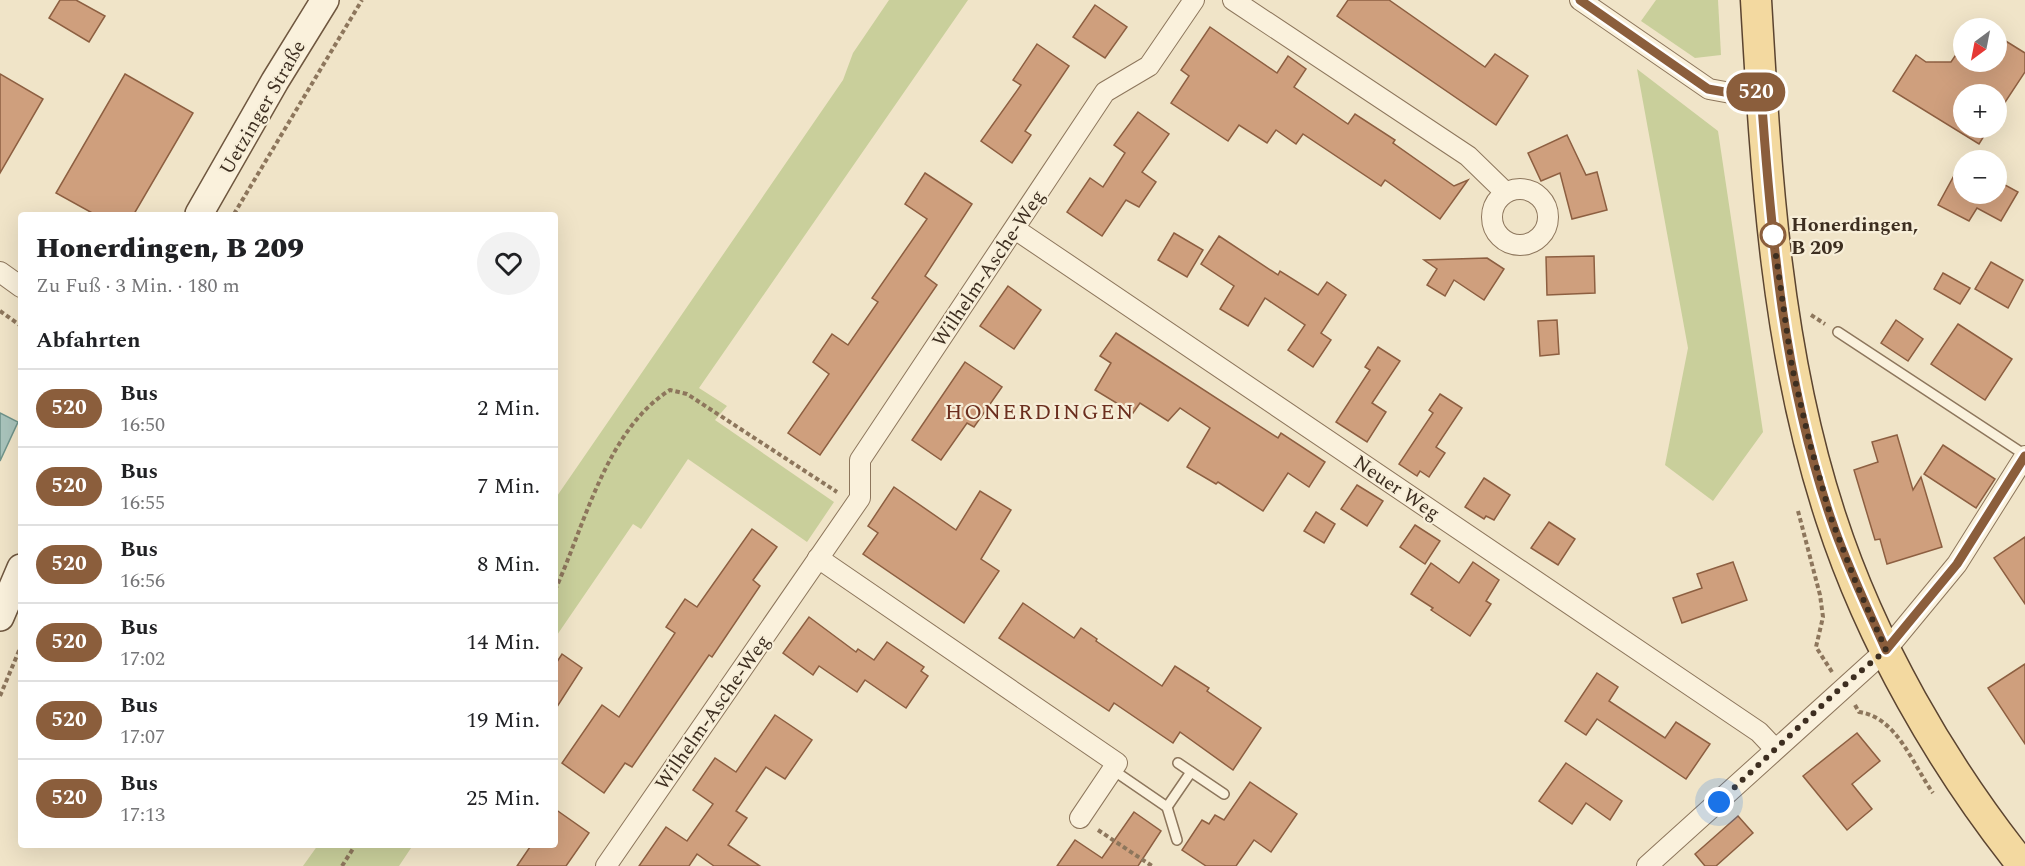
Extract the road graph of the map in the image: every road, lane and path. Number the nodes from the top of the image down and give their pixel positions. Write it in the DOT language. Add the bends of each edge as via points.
graph roads {
  1 [pos="325,0"];
  2 [pos="362,0"];
  3 [pos="1194,0"];
  4 [pos="1233,0"];
  5 [pos="1580,0"];
  6 [pos="1756,0"];
  7 [pos="1761,92"];
  8 [pos="1505,192"];
  9 [pos="201,212"];
  10 [pos="235,212"];
  11 [pos="1015,229"];
  12 [pos="0,272"];
  13 [pos="18,285"];
  14 [pos="0,312"];
  15 [pos="18,324"];
  16 [pos="1838,332"];
  17 [pos="2025,456"];
  18 [pos="855,504"];
  19 [pos="818,558"];
  20 [pos="18,575"];
  21 [pos="558,583"];
  22 [pos="0,617"];
  23 [pos="1886,650"];
  24 [pos="18,653"];
  25 [pos="0,696"];
  26 [pos="1859,712"];
  27 [pos="1895,733"];
  28 [pos="1775,749"];
  29 [pos="1178,764"];
  30 [pos="1113,770"];
  31 [pos="1191,772"];
  32 [pos="1224,794"];
  33 [pos="1167,807"];
  34 [pos="1080,818"];
  35 [pos="1178,840"];
  36 [pos="353,848"];
  37 [pos="342,866"];
  38 [pos="606,866"];
  39 [pos="1152,866"];
  40 [pos="1647,866"];
  41 [pos="2023,866"];
  1 -- 9 [label="street, Uetzinger Straße"];
  2 -- 10 [label="path"];
  3 -- 11 [label="street, Wilhelm-Asche-Weg" via="1149,66 1106,92"];
  4 -- 8 [label="street" via="1468,156"];
  5 -- 7 [label="street" via="1708,89 1736,94"];
  6 -- 7 [label="main road"];
  7 -- 23 [label="main road" via="1773,234 1792,367 1831,518"];
  11 -- 18 [label="street, Wilhelm-Asche-Weg" via="860,459 860,498"];
  11 -- 28 [label="street, Neuer Weg" via="1759,732"];
  12 -- 13 [label="street"];
  14 -- 15 [label="path"];
  16 -- 17 [label="lane"];
  17 -- 23 [label="street" via="1957,564"];
  18 -- 19 [label="street, Wilhelm-Asche-Weg"];
  18 -- 21 [label="path" via="687,394 670,390 655,400 629,431 602,475"];
  19 -- 30 [label="street" via="1117,763"];
  19 -- 38 [label="street, Wilhelm-Asche-Weg"];
  20 -- 22 [label="street"];
  23 -- 28 [label="street"];
  23 -- 41 [label="main road" via="1957,777"];
  24 -- 25 [label="path"];
  26 -- 27 [label="path" via="1885,723"];
  28 -- 40 [label="street"];
  29 -- 31 [label="lane"];
  30 -- 33 [label="lane"];
  30 -- 34 [label="street"];
  31 -- 32 [label="lane"];
  31 -- 33 [label="lane"];
  33 -- 35 [label="lane"];
  34 -- 39 [label="path"];
  36 -- 37 [label="path"];
}
